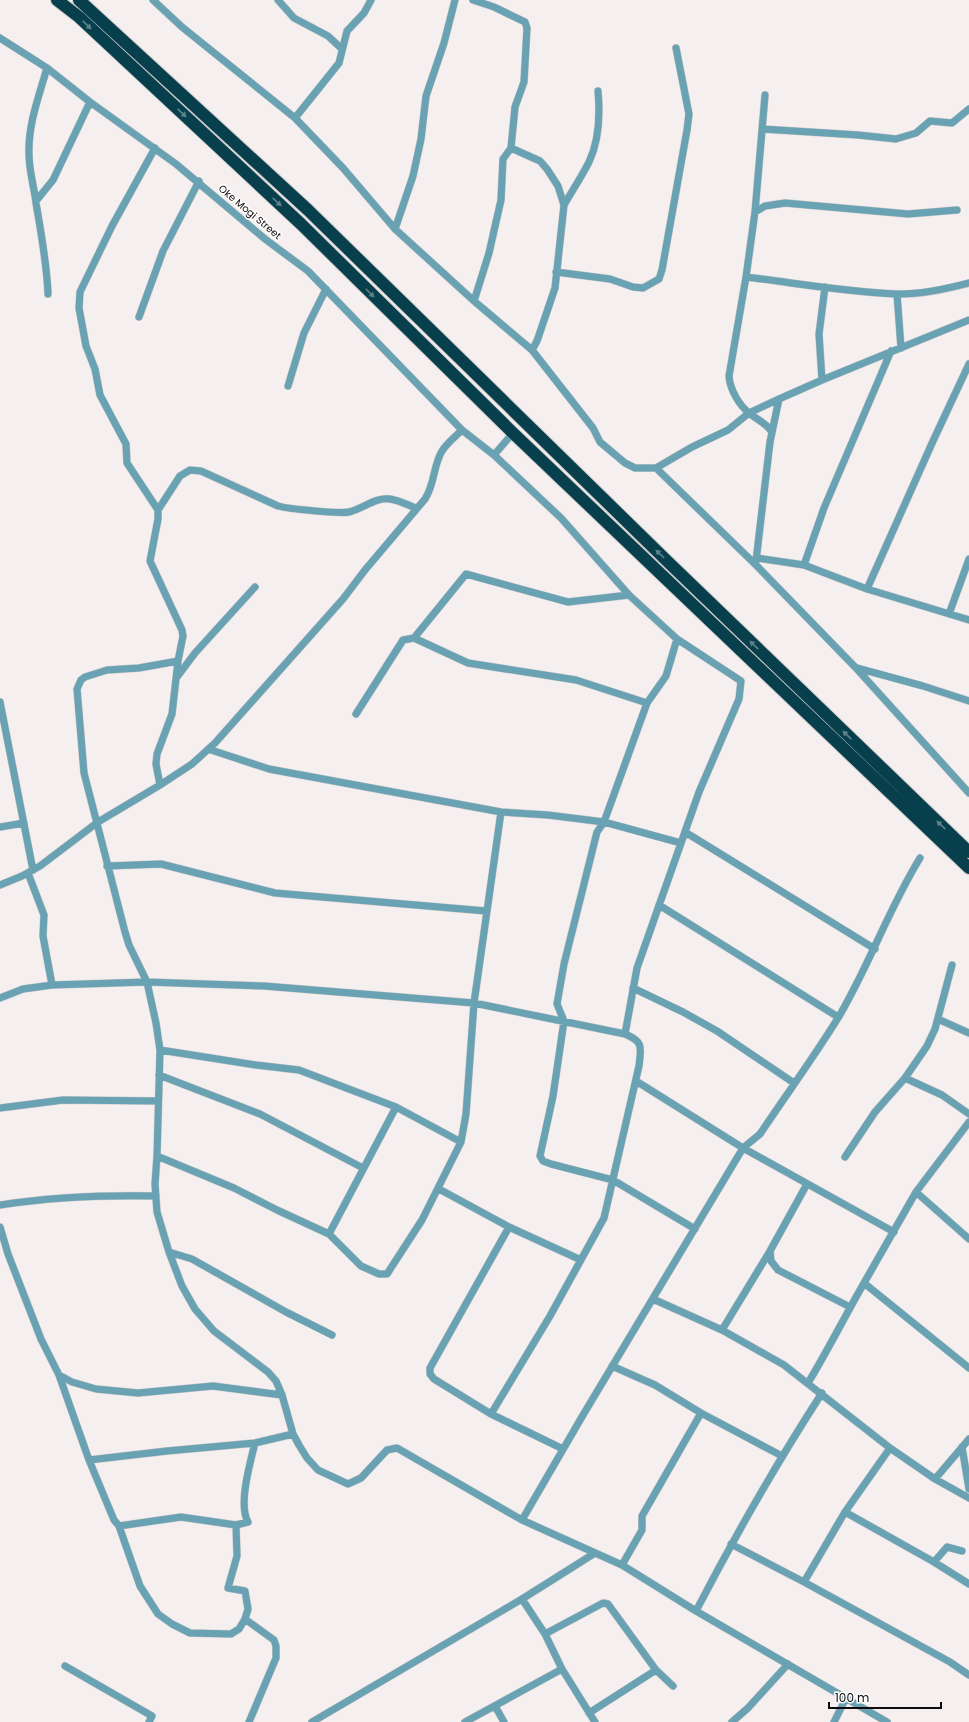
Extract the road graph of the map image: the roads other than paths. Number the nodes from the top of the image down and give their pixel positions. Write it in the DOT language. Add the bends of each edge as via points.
graph roads {
  1 [pos="57,0"];
  2 [pos="79,0"];
  3 [pos="152,0"];
  4 [pos="278,0"];
  5 [pos="371,0"];
  6 [pos="455,0"];
  7 [pos="473,0"];
  8 [pos="0,38"];
  9 [pos="676,48"];
  10 [pos="342,49"];
  11 [pos="47,68"];
  12 [pos="598,91"];
  13 [pos="766,95"];
  14 [pos="90,102"];
  15 [pos="969,109"];
  16 [pos="295,118"];
  17 [pos="762,129"];
  18 [pos="155,148"];
  19 [pos="511,148"];
  20 [pos="198,182"];
  21 [pos="36,201"];
  22 [pos="564,205"];
  23 [pos="957,210"];
  24 [pos="755,212"];
  25 [pos="395,229"];
  26 [pos="556,272"];
  27 [pos="746,277"];
  28 [pos="969,283"];
  29 [pos="825,287"];
  30 [pos="326,289"];
  31 [pos="48,294"];
  32 [pos="897,294"];
  33 [pos="474,301"];
  34 [pos="139,317"];
  35 [pos="969,320"];
  36 [pos="901,348"];
  37 [pos="532,350"];
  38 [pos="891,351"];
  39 [pos="969,364"];
  40 [pos="822,380"];
  41 [pos="288,386"];
  42 [pos="779,399"];
  43 [pos="749,413"];
  44 [pos="462,430"];
  45 [pos="772,432"];
  46 [pos="513,433"];
  47 [pos="494,455"];
  48 [pos="656,468"];
  49 [pos="416,508"];
  50 [pos="158,510"];
  51 [pos="969,559"];
  52 [pos="756,561"];
  53 [pos="804,565"];
  54 [pos="255,586"];
  55 [pos="867,589"];
  56 [pos="629,595"];
  57 [pos="949,614"];
  58 [pos="969,620"];
  59 [pos="414,638"];
  60 [pos="677,639"];
  61 [pos="178,660"];
  62 [pos="856,668"];
  63 [pos="177,678"];
  64 [pos="969,700"];
  65 [pos="0,702"];
  66 [pos="647,703"];
  67 [pos="356,714"];
  68 [pos="208,749"];
  69 [pos="160,785"];
  70 [pos="969,793"];
  71 [pos="501,812"];
  72 [pos="98,822"];
  73 [pos="604,822"];
  74 [pos="24,823"];
  75 [pos="0,827"];
  76 [pos="685,832"];
  77 [pos="681,843"];
  78 [pos="969,852"];
  79 [pos="920,858"];
  80 [pos="107,866"];
  81 [pos="969,868"];
  82 [pos="30,871"];
  83 [pos="0,885"];
  84 [pos="659,905"];
  85 [pos="486,911"];
  86 [pos="875,949"];
  87 [pos="952,965"];
  88 [pos="147,982"];
  89 [pos="52,986"];
  90 [pos="633,988"];
  91 [pos="0,998"];
  92 [pos="474,1003"];
  93 [pos="838,1018"];
  94 [pos="938,1019"];
  95 [pos="564,1021"];
  96 [pos="625,1034"];
  97 [pos="969,1034"];
  98 [pos="160,1050"];
  99 [pos="159,1075"];
  100 [pos="905,1078"];
  101 [pos="636,1082"];
  102 [pos="794,1083"];
  103 [pos="158,1101"];
  104 [pos="396,1107"];
  105 [pos="0,1108"];
  106 [pos="969,1114"];
  107 [pos="969,1122"];
  108 [pos="461,1142"];
  109 [pos="743,1148"];
  110 [pos="157,1156"];
  111 [pos="845,1156"];
  112 [pos="363,1168"];
  113 [pos="613,1180"];
  114 [pos="807,1184"];
  115 [pos="438,1189"];
  116 [pos="916,1192"];
  117 [pos="156,1196"];
  118 [pos="0,1205"];
  119 [pos="509,1226"];
  120 [pos="0,1227"];
  121 [pos="695,1229"];
  122 [pos="894,1232"];
  123 [pos="329,1234"];
  124 [pos="969,1239"];
  125 [pos="770,1251"];
  126 [pos="169,1252"];
  127 [pos="581,1260"];
  128 [pos="864,1283"];
  129 [pos="653,1299"];
  130 [pos="850,1307"];
  131 [pos="722,1330"];
  132 [pos="332,1335"];
  133 [pos="968,1365"];
  134 [pos="612,1366"];
  135 [pos="59,1375"];
  136 [pos="808,1383"];
  137 [pos="822,1393"];
  138 [pos="282,1395"];
  139 [pos="701,1413"];
  140 [pos="491,1414"];
  141 [pos="293,1434"];
  142 [pos="969,1439"];
  143 [pos="255,1443"];
  144 [pos="962,1447"];
  145 [pos="890,1448"];
  146 [pos="563,1449"];
  147 [pos="782,1456"];
  148 [pos="89,1460"];
  149 [pos="935,1479"];
  150 [pos="969,1490"];
  151 [pos="969,1498"];
  152 [pos="845,1512"];
  153 [pos="522,1520"];
  154 [pos="236,1525"];
  155 [pos="119,1526"];
  156 [pos="731,1544"];
  157 [pos="962,1551"];
  158 [pos="595,1553"];
  159 [pos="934,1562"];
  160 [pos="622,1565"];
  161 [pos="804,1582"];
  162 [pos="969,1584"];
  163 [pos="522,1599"];
  164 [pos="696,1611"];
  165 [pos="245,1619"];
  166 [pos="545,1634"];
  167 [pos="788,1664"];
  168 [pos="65,1666"];
  169 [pos="562,1669"];
  170 [pos="656,1670"];
  171 [pos="969,1675"];
  172 [pos="672,1686"];
  173 [pos="846,1698"];
  174 [pos="495,1706"];
  175 [pos="589,1713"];
  176 [pos="149,1722"];
  177 [pos="249,1722"];
  178 [pos="312,1722"];
  179 [pos="465,1722"];
  180 [pos="504,1722"];
  181 [pos="595,1722"];
  182 [pos="732,1722"];
  183 [pos="834,1722"];
  184 [pos="887,1722"];
  1 -- 46 [label="highway, one-way" via="85,22 301,224"];
  78 -- 2 [label="highway, one-way" via="308,210"];
  3 -- 16 [label="street"];
  4 -- 10 [label="street" via="294,18 328,36"];
  5 -- 10 [label="street" via="364,13 347,31"];
  6 -- 25 [label="street" via="426,96 413,176"];
  7 -- 19 [label="street" via="525,22 527,28 524,82 515,107"];
  8 -- 11 [label="street, Oke Mogi Street"];
  9 -- 26 [label="street" via="688,114 687,130 659,279 642,288 610,279"];
  10 -- 16 [label="street" via="339,63"];
  11 -- 14 [label="street, Oke Mogi Street"];
  11 -- 21 [label="street" via="30,130 31,180"];
  12 -- 22 [label="street" via="595,145 590,161"];
  13 -- 17 [label="street"];
  14 -- 18 [label="street, Oke Mogi Street"];
  14 -- 21 [label="street" via="52,180"];
  15 -- 17 [label="street" via="952,123 930,121 916,133 896,138"];
  16 -- 25 [label="street" via="343,168"];
  17 -- 24 [label="street"];
  18 -- 20 [label="street, Oke Mogi Street"];
  18 -- 50 [label="street" via="112,226 80,292 79,308 86,346 95,369 100,395 126,444 127,463"];
  19 -- 22 [label="street" via="540,162 547,169 558,186"];
  19 -- 33 [label="street" via="503,159 501,200 489,253"];
  20 -- 30 [label="street, Oke Mogi Street" via="265,239 308,271"];
  20 -- 34 [label="street" via="163,251"];
  21 -- 31 [label="street"];
  22 -- 26 [label="street"];
  23 -- 24 [label="street" via="908,214 785,203 766,206"];
  24 -- 27 [label="street"];
  25 -- 33 [label="street"];
  26 -- 37 [label="street" via="555,288"];
  27 -- 29 [label="street"];
  27 -- 43 [label="street" via="729,376 734,394"];
  28 -- 32 [label="street" via="942,290"];
  29 -- 32 [label="street"];
  29 -- 40 [label="street" via="819,334"];
  30 -- 41 [label="street" via="304,333"];
  30 -- 44 [label="street, Oke Mogi Street"];
  32 -- 36 [label="street"];
  33 -- 37 [label="street"];
  35 -- 36 [label="street"];
  36 -- 38 [label="street"];
  37 -- 48 [label="street" via="593,428 600,442 635,468"];
  38 -- 40 [label="street"];
  38 -- 53 [label="street" via="827,502"];
  39 -- 55 [label="street"];
  40 -- 42 [label="street"];
  42 -- 43 [label="street"];
  42 -- 45 [label="street"];
  43 -- 45 [label="street" via="767,424"];
  43 -- 48 [label="street" via="728,430"];
  44 -- 47 [label="street, Oke Mogi Street"];
  44 -- 49 [label="street" via="442,451 430,491"];
  45 -- 52 [label="street"];
  46 -- 47 [label="street"];
  46 -- 81 [label="highway"];
  47 -- 56 [label="street, Oke Mogi Street" via="561,518"];
  48 -- 52 [label="street"];
  49 -- 50 [label="street" via="391,499 381,499 348,513 291,509 278,506 201,471 190,470 180,476"];
  49 -- 68 [label="street" via="343,599"];
  50 -- 61 [label="street" via="150,561 182,630"];
  51 -- 57 [label="street"];
  52 -- 53 [label="street"];
  52 -- 62 [label="street"];
  53 -- 55 [label="street"];
  54 -- 63 [label="street" via="195,653"];
  55 -- 57 [label="street"];
  56 -- 59 [label="street" via="568,602 466,574"];
  56 -- 60 [label="street, Oke Mogi Street"];
  57 -- 58 [label="street"];
  59 -- 66 [label="street" via="468,662 576,680"];
  59 -- 67 [label="street" via="403,640"];
  60 -- 66 [label="street" via="666,676"];
  60 -- 76 [label="street, Oke Mogi Street" via="741,682 739,699 699,792"];
  61 -- 63 [label="street"];
  61 -- 72 [label="street" via="139,668 107,670 81,680 77,689 84,773"];
  62 -- 64 [label="street"];
  62 -- 70 [label="street"];
  63 -- 69 [label="street" via="170,721 157,754"];
  65 -- 74 [label="street"];
  66 -- 73 [label="street"];
  68 -- 69 [label="street" via="192,764"];
  68 -- 71 [label="street" via="269,769"];
  69 -- 72 [label="street"];
  71 -- 73 [label="street"];
  71 -- 85 [label="street"];
  72 -- 80 [label="street"];
  72 -- 82 [label="street"];
  73 -- 77 [label="street"];
  73 -- 95 [label="street" via="597,832 556,1004"];
  74 -- 75 [label="street"];
  74 -- 82 [label="street"];
  76 -- 77 [label="street"];
  76 -- 86 [label="street"];
  77 -- 84 [label="street"];
  79 -- 86 [label="street" via="904,883"];
  80 -- 85 [label="street" via="161,864 275,893"];
  80 -- 88 [label="street" via="129,945"];
  82 -- 83 [label="street"];
  82 -- 89 [label="street" via="44,915 43,936"];
  84 -- 90 [label="street" via="637,968"];
  84 -- 93 [label="street"];
  85 -- 92 [label="street"];
  86 -- 93 [label="street"];
  87 -- 94 [label="street"];
  88 -- 89 [label="street"];
  88 -- 92 [label="street" via="264,986"];
  88 -- 98 [label="street"];
  89 -- 91 [label="street" via="23,989"];
  90 -- 96 [label="street"];
  90 -- 102 [label="street" via="717,1031"];
  92 -- 95 [label="street"];
  92 -- 108 [label="street" via="466,1114"];
  93 -- 102 [label="street"];
  94 -- 97 [label="street"];
  94 -- 100 [label="street" via="936,1030"];
  95 -- 96 [label="street"];
  95 -- 113 [label="street" via="553,1096 540,1156 543,1161 551,1164"];
  96 -- 101 [label="street" via="637,1039 641,1047"];
  98 -- 99 [label="street"];
  98 -- 104 [label="street" via="299,1070"];
  99 -- 103 [label="street"];
  99 -- 112 [label="street" via="260,1114"];
  100 -- 106 [label="street" via="942,1095"];
  100 -- 111 [label="street" via="875,1112"];
  101 -- 109 [label="street"];
  101 -- 113 [label="street"];
  102 -- 109 [label="street" via="760,1134"];
  103 -- 105 [label="street" via="64,1100"];
  103 -- 110 [label="street"];
  104 -- 108 [label="street"];
  104 -- 112 [label="street"];
  107 -- 116 [label="street"];
  108 -- 115 [label="street"];
  109 -- 114 [label="street"];
  109 -- 121 [label="street"];
  110 -- 117 [label="street"];
  110 -- 123 [label="street" via="234,1188"];
  112 -- 123 [label="street"];
  113 -- 121 [label="street"];
  113 -- 127 [label="street" via="604,1218"];
  114 -- 122 [label="street"];
  114 -- 125 [label="street"];
  115 -- 119 [label="street"];
  115 -- 123 [label="street" via="422,1220 387,1274 379,1274 361,1266"];
  116 -- 122 [label="street"];
  116 -- 124 [label="street"];
  117 -- 118 [label="street" via="70,1197"];
  117 -- 126 [label="street" via="157,1212"];
  119 -- 127 [label="street"];
  119 -- 140 [label="street" via="430,1368 430,1374 434,1379"];
  120 -- 135 [label="street" via="41,1339"];
  121 -- 129 [label="street"];
  122 -- 128 [label="street"];
  125 -- 130 [label="street" via="771,1261 778,1270"];
  125 -- 131 [label="street"];
  126 -- 132 [label="street" via="186,1256"];
  126 -- 138 [label="street" via="182,1286 195,1309 214,1331 268,1372 276,1381"];
  127 -- 140 [label="street"];
  128 -- 130 [label="street"];
  128 -- 133 [label="street"];
  129 -- 131 [label="street"];
  129 -- 134 [label="street"];
  130 -- 136 [label="street"];
  131 -- 136 [label="street" via="784,1365"];
  134 -- 139 [label="street" via="655,1385"];
  134 -- 146 [label="street"];
  135 -- 138 [label="street" via="96,1389 138,1393 213,1386"];
  135 -- 148 [label="street"];
  136 -- 137 [label="street"];
  137 -- 145 [label="street"];
  137 -- 147 [label="street"];
  138 -- 141 [label="street"];
  139 -- 147 [label="street"];
  139 -- 160 [label="street" via="642,1516 642,1530"];
  140 -- 146 [label="street"];
  141 -- 143 [label="street"];
  141 -- 153 [label="street" via="303,1452 318,1470 348,1484 361,1478 387,1450 397,1448"];
  142 -- 144 [label="street"];
  143 -- 148 [label="street"];
  143 -- 154 [label="street" via="247,1472 244,1515 248,1522"];
  144 -- 149 [label="street"];
  144 -- 150 [label="street"];
  145 -- 149 [label="street"];
  145 -- 152 [label="street"];
  146 -- 153 [label="street"];
  147 -- 156 [label="street"];
  148 -- 155 [label="street" via="114,1520"];
  149 -- 151 [label="street"];
  152 -- 159 [label="street"];
  152 -- 161 [label="street"];
  153 -- 158 [label="street"];
  154 -- 155 [label="street" via="181,1517"];
  154 -- 165 [label="street" via="237,1556 228,1588 245,1591 248,1609"];
  155 -- 165 [label="street" via="140,1586 158,1614 190,1633 231,1634 239,1629"];
  156 -- 161 [label="street"];
  156 -- 164 [label="street"];
  157 -- 159 [label="street" via="947,1547"];
  158 -- 160 [label="street"];
  158 -- 163 [label="street"];
  159 -- 162 [label="street"];
  160 -- 164 [label="street"];
  161 -- 171 [label="street"];
  163 -- 166 [label="street"];
  163 -- 178 [label="street"];
  164 -- 167 [label="street"];
  165 -- 177 [label="street" via="274,1640 276,1646 276,1658"];
  166 -- 169 [label="street"];
  166 -- 170 [label="street" via="603,1603 608,1604"];
  167 -- 173 [label="street"];
  167 -- 182 [label="street"];
  168 -- 176 [label="street" via="152,1716"];
  169 -- 174 [label="street"];
  169 -- 175 [label="street"];
  170 -- 172 [label="street"];
  170 -- 175 [label="street"];
  173 -- 183 [label="street"];
  173 -- 184 [label="street"];
  174 -- 179 [label="street"];
  174 -- 180 [label="street"];
  175 -- 181 [label="street"];
}
